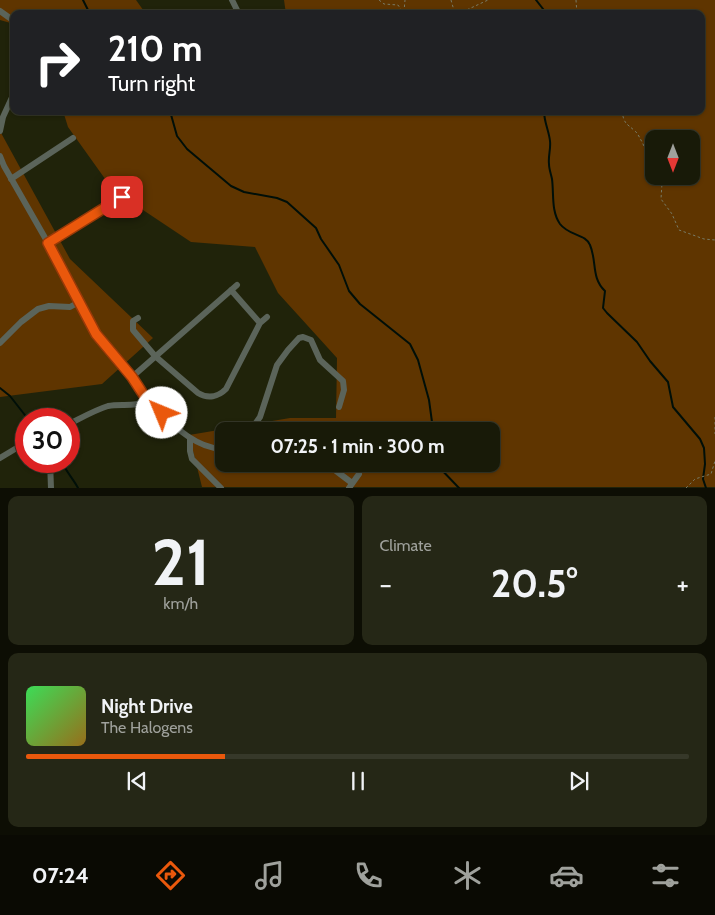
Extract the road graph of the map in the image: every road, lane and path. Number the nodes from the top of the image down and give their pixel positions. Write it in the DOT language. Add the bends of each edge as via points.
graph roads {
  1 [pos="379,0"];
  2 [pos="488,0"];
  3 [pos="401,10"];
  4 [pos="467,10"];
  5 [pos="10,101"];
  6 [pos="623,115"];
  7 [pos="2,118"];
  8 [pos="0,131"];
  9 [pos="73,138"];
  10 [pos="645,149"];
  11 [pos="0,156"];
  12 [pos="11,179"];
  13 [pos="662,185"];
  14 [pos="122,197"];
  15 [pos="715,240"];
  16 [pos="48,243"];
  17 [pos="236,285"];
  18 [pos="231,290"];
  19 [pos="79,302"];
  20 [pos="267,317"];
  21 [pos="138,318"];
  22 [pos="260,323"];
  23 [pos="0,343"];
  24 [pos="155,356"];
  25 [pos="132,377"];
  26 [pos="147,400"];
  27 [pos="339,406"];
  28 [pos="715,417"];
  29 [pos="80,419"];
  30 [pos="256,422"];
  31 [pos="715,434"];
  32 [pos="190,438"];
  33 [pos="215,447"];
  34 [pos="15,449"];
  35 [pos="0,458"];
  36 [pos="715,461"];
  37 [pos="336,472"];
  38 [pos="50,473"];
  39 [pos="359,474"];
  40 [pos="350,485"];
  41 [pos="51,488"];
  42 [pos="221,488"];
  43 [pos="686,488"];
  1 -- 3 [label="path"];
  2 -- 4 [label="path"];
  5 -- 7 [label="street"];
  6 -- 10 [label="path" via="628,128 636,131"];
  7 -- 8 [label="street"];
  9 -- 12 [label="street"];
  11 -- 12 [label="street"];
  12 -- 16 [label="street"];
  13 -- 15 [label="path" via="661,199 679,230"];
  14 -- 16 [label="street"];
  16 -- 19 [label="street"];
  17 -- 18 [label="street"];
  18 -- 22 [label="street"];
  18 -- 24 [label="street"];
  19 -- 23 [label="street" via="66,307 38,309"];
  19 -- 25 [label="street" via="96,334"];
  20 -- 22 [label="street"];
  21 -- 24 [label="street" via="133,321 133,330"];
  22 -- 24 [label="street" via="228,385 213,397 202,396"];
  24 -- 25 [label="street"];
  25 -- 26 [label="street"];
  26 -- 29 [label="street" via="105,407"];
  26 -- 32 [label="street"];
  27 -- 30 [label="street" via="343,381 320,360 311,340 303,337 277,365"];
  28 -- 31 [label="path"];
  32 -- 33 [label="street"];
  32 -- 42 [label="street" via="192,459"];
  34 -- 35 [label="street"];
  36 -- 43 [label="path" via="711,474 695,479"];
  37 -- 40 [label="street"];
  38 -- 41 [label="street"];
  39 -- 40 [label="street"];
}
